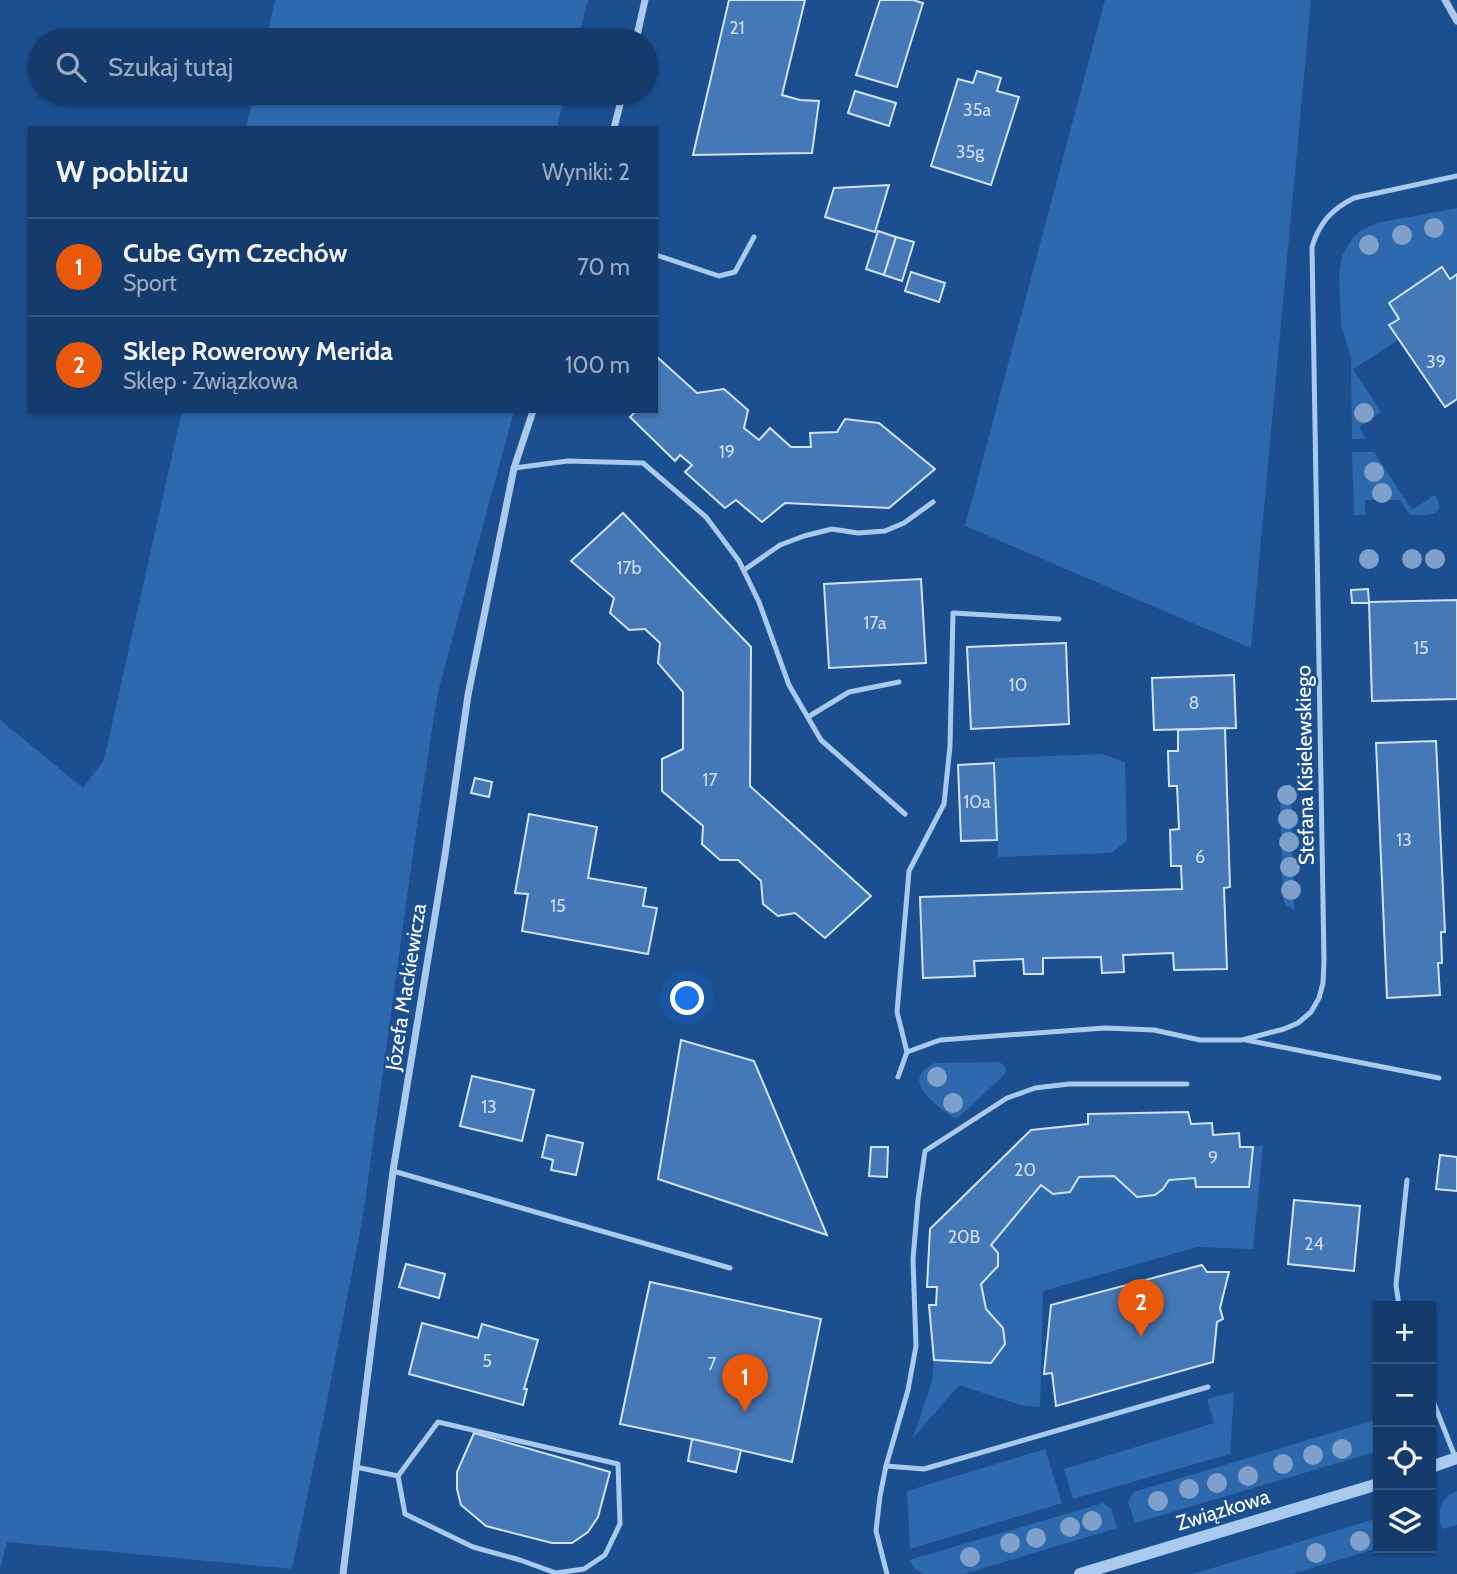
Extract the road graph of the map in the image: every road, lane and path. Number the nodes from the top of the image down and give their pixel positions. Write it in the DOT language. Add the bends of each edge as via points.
graph roads {
  1 [pos="646,0"];
  2 [pos="1444,0"];
  3 [pos="1457,21"];
  4 [pos="639,28"];
  5 [pos="620,105"];
  6 [pos="615,126"];
  7 [pos="1457,176"];
  8 [pos="754,237"];
  9 [pos="658,256"];
  10 [pos="532,413"];
  11 [pos="514,468"];
  12 [pos="933,502"];
  13 [pos="744,570"];
  14 [pos="1059,619"];
  15 [pos="899,682"];
  16 [pos="808,717"];
  17 [pos="905,814"];
  18 [pos="1242,1040"];
  19 [pos="907,1052"];
  20 [pos="898,1077"];
  21 [pos="1439,1077"];
  22 [pos="1187,1084"];
  23 [pos="393,1171"];
  24 [pos="1407,1180"];
  25 [pos="730,1268"];
  26 [pos="1398,1301"];
  27 [pos="1208,1387"];
  28 [pos="1436,1408"];
  29 [pos="1457,1458"];
  30 [pos="1436,1465"];
  31 [pos="886,1466"];
  32 [pos="356,1467"];
  33 [pos="398,1476"];
  34 [pos="1373,1486"];
  35 [pos="343,1574"];
  36 [pos="887,1574"];
  37 [pos="1080,1574"];
  1 -- 4 [label="street"];
  2 -- 3 [label="street"];
  5 -- 6 [label="street"];
  7 -- 18 [label="lane, Stefana Kisielewskiego" via="1339,205 1321,225 1312,247 1323,983 1311,1012 1298,1023"];
  8 -- 9 [label="lane" via="735,272 719,276"];
  10 -- 11 [label="street, Józefa Mackiewicza"];
  11 -- 13 [label="lane" via="568,461 643,463 706,517"];
  11 -- 23 [label="street, Józefa Mackiewicza" via="468,695"];
  12 -- 13 [label="lane" via="885,531 832,529 804,536 780,545"];
  13 -- 16 [label="lane" via="789,685"];
  14 -- 19 [label="lane" via="953,612 950,746 943,804 909,871 897,1012"];
  15 -- 16 [label="lane" via="849,692"];
  16 -- 17 [label="lane" via="821,740"];
  18 -- 19 [label="lane, Stefana Kisielewskiego" via="1200,1040 1154,1030 1105,1028 940,1040"];
  18 -- 21 [label="lane"];
  19 -- 20 [label="lane"];
  22 -- 31 [label="lane" via="1035,1088 1007,1098 925,1151 913,1259 916,1346"];
  23 -- 25 [label="lane"];
  23 -- 32 [label="street, Józefa Mackiewicza"];
  24 -- 26 [label="lane"];
  27 -- 31 [label="lane" via="924,1469"];
  28 -- 29 [label="lane"];
  29 -- 30 [label="street"];
  31 -- 36 [label="lane" via="876,1531"];
  32 -- 33 [label="lane"];
  32 -- 35 [label="street, Józefa Mackiewicza"];
  33 -- 33 [label="lane" via="405,1514 473,1547 556,1573 584,1569 605,1555 620,1524 618,1464 438,1422"];
  34 -- 37 [label="street, Związkowa"];
}
